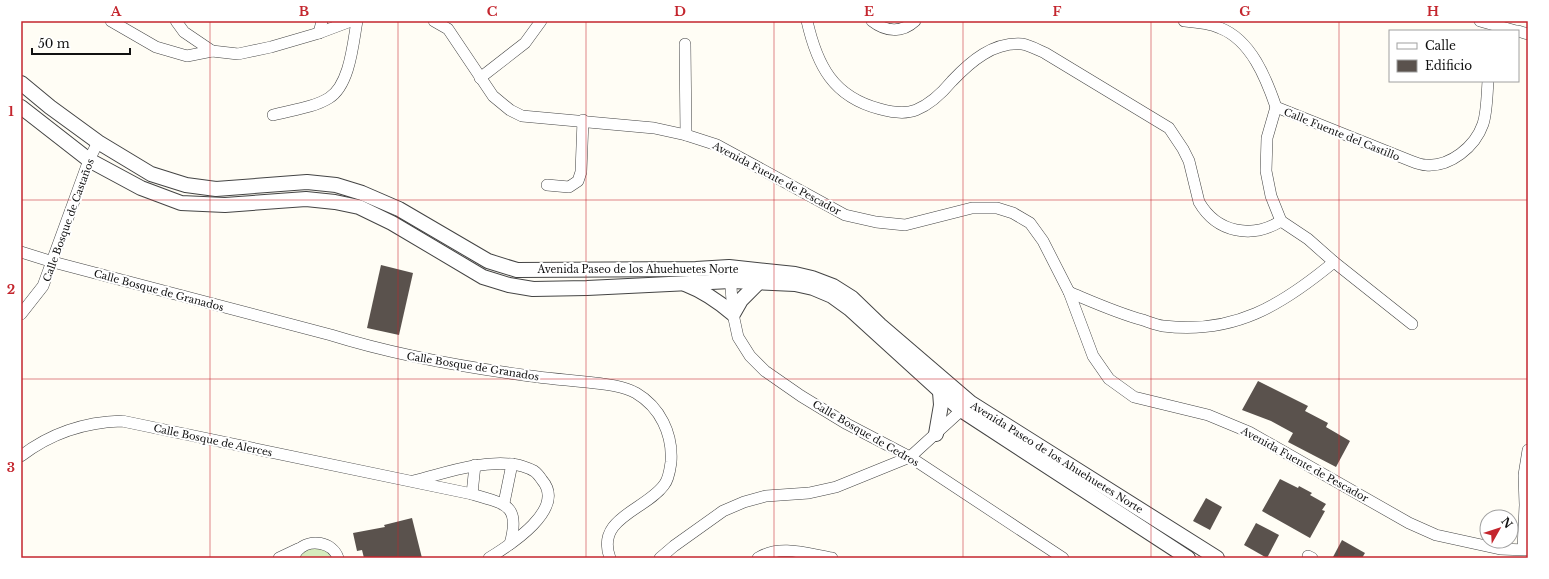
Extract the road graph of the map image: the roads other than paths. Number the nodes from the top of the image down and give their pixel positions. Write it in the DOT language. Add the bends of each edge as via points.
graph roads {
  1 [pos="111,21"];
  2 [pos="176,21"];
  3 [pos="322,21"];
  4 [pos="351,21"];
  5 [pos="357,21"];
  6 [pos="434,21"];
  7 [pos="541,21"];
  8 [pos="807,21"];
  9 [pos="872,21"];
  10 [pos="915,21"];
  11 [pos="1184,21"];
  12 [pos="1480,21"];
  13 [pos="1494,26"];
  14 [pos="1512,30"];
  15 [pos="319,33"];
  16 [pos="685,44"];
  17 [pos="212,51"];
  18 [pos="480,78"];
  19 [pos="1488,82"];
  20 [pos="21,83"];
  21 [pos="21,107"];
  22 [pos="1276,107"];
  23 [pos="273,115"];
  24 [pos="582,120"];
  25 [pos="686,135"];
  26 [pos="98,142"];
  27 [pos="90,160"];
  28 [pos="547,185"];
  29 [pos="1281,220"];
  30 [pos="21,252"];
  31 [pos="53,262"];
  32 [pos="1334,262"];
  33 [pos="730,274"];
  34 [pos="760,282"];
  35 [pos="683,283"];
  36 [pos="1069,292"];
  37 [pos="21,314"];
  38 [pos="733,314"];
  39 [pos="1412,324"];
  40 [pos="940,392"];
  41 [pos="966,407"];
  42 [pos="936,434"];
  43 [pos="1528,450"];
  44 [pos="21,456"];
  45 [pos="910,457"];
  46 [pos="512,464"];
  47 [pos="475,465"];
  48 [pos="410,482"];
  49 [pos="472,494"];
  50 [pos="504,503"];
  51 [pos="510,544"];
  52 [pos="1526,550"];
  53 [pos="1498,553"];
  54 [pos="296,554"];
  55 [pos="279,558"];
  56 [pos="338,558"];
  57 [pos="489,558"];
  58 [pos="610,558"];
  59 [pos="660,558"];
  60 [pos="758,558"];
  61 [pos="832,558"];
  62 [pos="1063,558"];
  63 [pos="1188,558"];
  64 [pos="1217,558"];
  1 -- 17 [label="street" via="156,47 187,56"];
  2 -- 17 [label="street" via="184,32"];
  3 -- 15 [label="street"];
  4 -- 15 [label="street"];
  5 -- 23 [label="street" via="347,70 341,86 330,97 316,104"];
  6 -- 18 [label="street, Avenida Fuente de Pescador" via="448,29"];
  7 -- 18 [label="street" via="525,43"];
  8 -- 29 [label="street" via="813,46 826,73 841,90 866,105 892,112 916,110 937,98 980,56 1002,45 1024,44 1045,53 1169,128 1189,161 1202,208 1219,223 1246,232 1264,229"];
  9 -- 10 [label="street" via="890,30 904,28"];
  11 -- 22 [label="street, Calle Fuente del Castillo" via="1212,25 1236,37 1259,66"];
  12 -- 13 [label="street"];
  13 -- 14 [label="street"];
  15 -- 17 [label="street" via="238,54"];
  16 -- 25 [label="street"];
  18 -- 24 [label="street, Avenida Fuente de Pescador" via="493,96 516,114"];
  19 -- 22 [label="street, Calle Fuente del Castillo" via="1484,123 1478,135 1464,152 1447,162 1427,165 1411,161"];
  20 -- 26 [label="street, Avenida Paseo de los Ahuehuetes Norte"];
  21 -- 27 [label="street, Avenida Paseo de los Ahuehuetes Norte"];
  22 -- 29 [label="street" via="1267,138 1266,171 1271,196"];
  24 -- 25 [label="street, Avenida Fuente de Pescador" via="654,128"];
  24 -- 28 [label="street" via="581,172 578,181 569,187"];
  25 -- 36 [label="street, Avenida Fuente de Pescador" via="718,145 845,214 876,222 905,225 972,208 997,208 1013,213 1030,223 1043,241"];
  26 -- 27 [label="street, Calle Bosque de Castaños"];
  26 -- 33 [label="street, Avenida Paseo de los Ahuehuetes Norte" via="151,174 186,185 216,189 307,182 336,185 399,209 488,261 517,270 696,269"];
  27 -- 31 [label="street, Calle Bosque de Castaños"];
  27 -- 35 [label="street, Avenida Paseo de los Ahuehuetes Norte" via="141,188 181,203 225,205 306,199 359,208 392,223 483,276 509,285 533,289"];
  29 -- 32 [label="street"];
  30 -- 31 [label="street, Calle Bosque de Granados"];
  31 -- 37 [label="street, Calle Bosque de Castaños" via="43,286"];
  31 -- 58 [label="street, Calle Bosque de Granados" via="373,348 437,362 614,386 634,392 652,405 662,419 670,440 671,462 665,484 611,529 607,542"];
  32 -- 36 [label="street" via="1308,283 1272,306 1240,321 1196,328 1162,326 1122,314"];
  32 -- 39 [label="street"];
  33 -- 34 [label="street, Avenida Paseo de los Ahuehuetes Norte"];
  33 -- 35 [label="street, Avenida Paseo de los Ahuehuetes Norte"];
  33 -- 38 [label="street, Calle Bosque de Cedros"];
  33 -- 41 [label="street, Avenida Paseo de los Ahuehuetes Norte" via="795,274 833,286 852,298"];
  34 -- 38 [label="street" via="741,300"];
  34 -- 40 [label="street, Avenida Paseo de los Ahuehuetes Norte" via="795,284 832,296"];
  35 -- 38 [label="street" via="701,290"];
  36 -- 53 [label="street, Avenida Fuente de Pescador" via="1093,356 1109,379 1134,397 1208,415 1249,432 1409,523 1436,535"];
  38 -- 45 [label="street, Calle Bosque de Cedros" via="738,337 765,372 800,396"];
  40 -- 41 [label="street, Avenida Paseo de los Ahuehuetes Norte"];
  40 -- 42 [label="street" via="941,405"];
  41 -- 42 [label="street"];
  41 -- 63 [label="street, Avenida Paseo de los Ahuehuetes Norte"];
  41 -- 64 [label="street, Avenida Paseo de los Ahuehuetes Norte"];
  42 -- 45 [label="street"];
  43 -- 52 [label="street" via="1524,476"];
  44 -- 48 [label="street, Calle Bosque de Alerces" via="44,440 73,428 89,423 122,420"];
  45 -- 59 [label="street" via="836,488 766,496 744,502 723,511"];
  45 -- 62 [label="street, Calle Bosque de Cedros"];
  46 -- 47 [label="street, Calle Bosque de Alerces"];
  46 -- 50 [label="street"];
  46 -- 51 [label="street, Calle Bosque de Alerces" via="535,471 547,486 548,502 538,520"];
  47 -- 48 [label="street, Calle Bosque de Alerces"];
  47 -- 49 [label="street"];
  48 -- 49 [label="street, Calle Bosque de Alerces"];
  49 -- 50 [label="street, Calle Bosque de Alerces"];
  50 -- 51 [label="street" via="513,515 514,530"];
  51 -- 57 [label="street, Calle Bosque de Alerces"];
  52 -- 53 [label="street, Avenida Fuente de Pescador"];
  54 -- 55 [label="street"];
  54 -- 56 [label="street" via="308,544 319,542 329,546"];
  60 -- 61 [label="street" via="763,554 786,550"];
}
